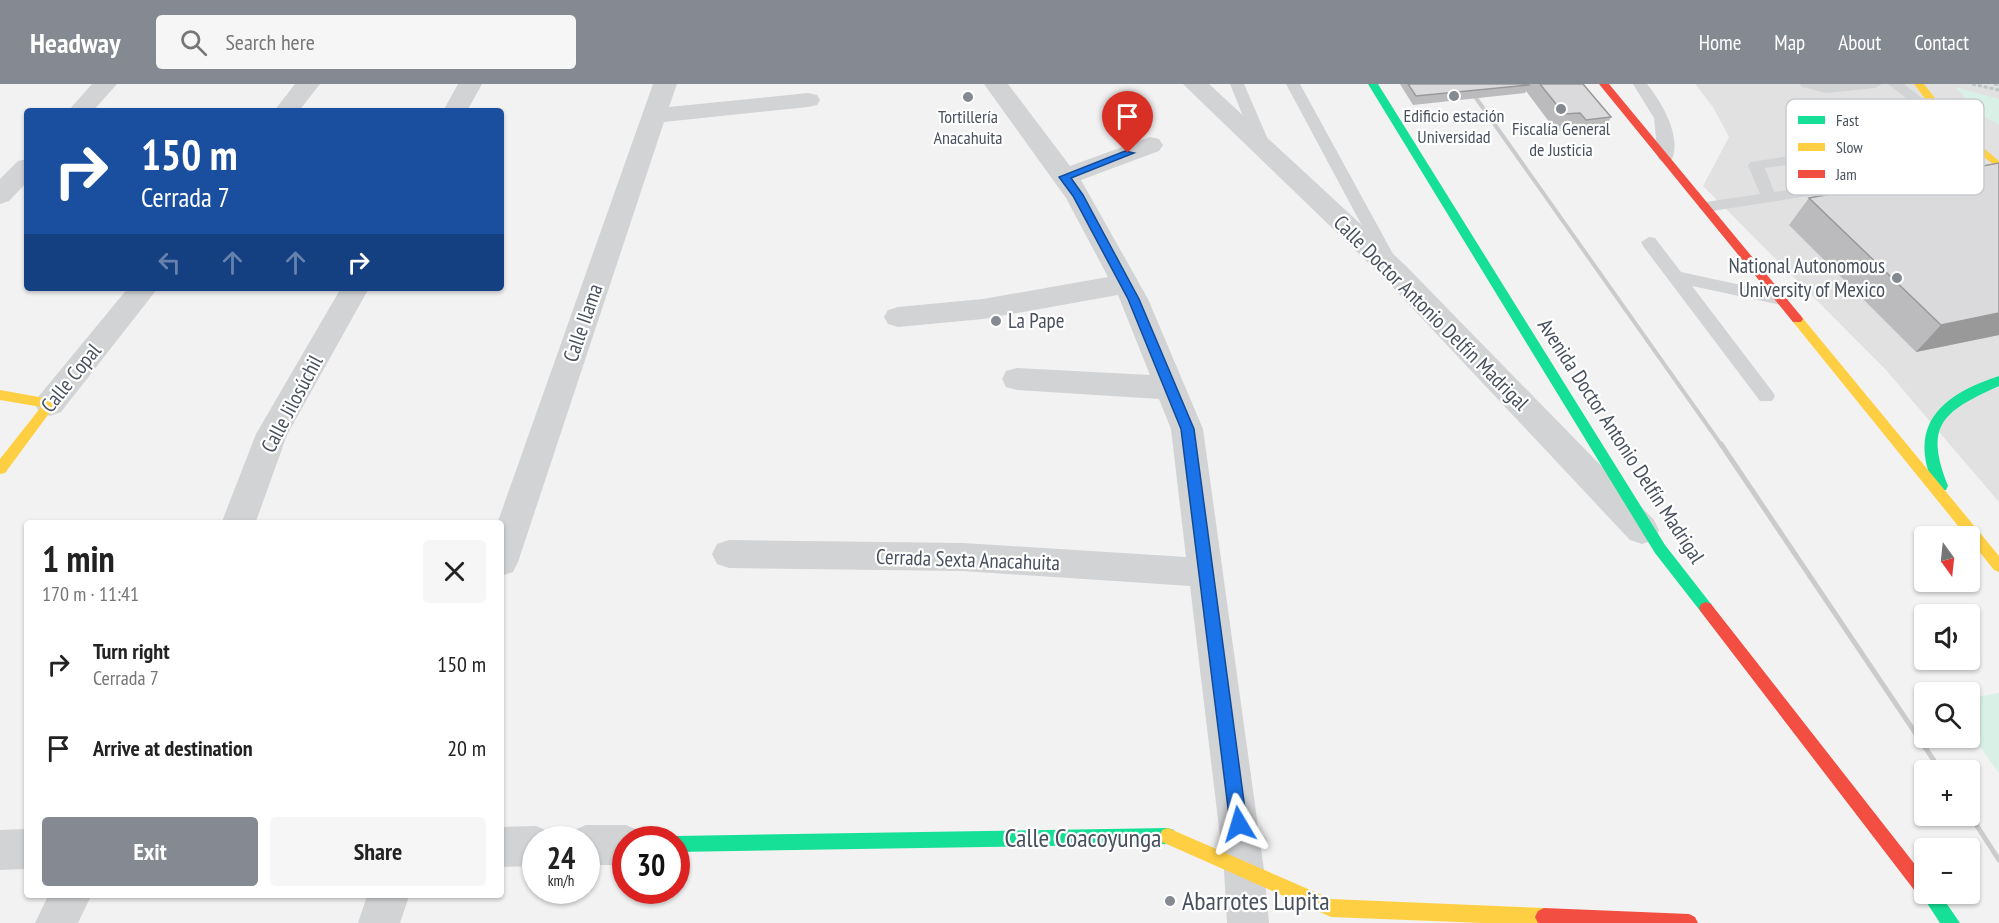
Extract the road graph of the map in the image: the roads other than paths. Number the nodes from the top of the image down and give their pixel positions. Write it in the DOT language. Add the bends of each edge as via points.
graph roads {
  1 [pos="105,84"];
  2 [pos="308,84"];
  3 [pos="471,84"];
  4 [pos="665,84"];
  5 [pos="996,84"];
  6 [pos="1195,84"];
  7 [pos="1237,84"];
  8 [pos="1293,84"];
  9 [pos="1373,84"];
  10 [pos="1604,84"];
  11 [pos="1640,84"];
  12 [pos="1807,84"];
  13 [pos="1875,84"];
  14 [pos="1894,84"];
  15 [pos="1919,84"];
  16 [pos="1914,99"];
  17 [pos="1930,99"];
  18 [pos="808,100"];
  19 [pos="83,108"];
  20 [pos="288,108"];
  21 [pos="457,108"];
  22 [pos="654,116"];
  23 [pos="1984,144"];
  24 [pos="1150,145"];
  25 [pos="1999,149"];
  26 [pos="1265,151"];
  27 [pos="1984,153"];
  28 [pos="1666,158"];
  29 [pos="1786,161"];
  30 [pos="1999,166"];
  31 [pos="24,170"];
  32 [pos="1065,177"];
  33 [pos="0,195"];
  34 [pos="1788,195"];
  35 [pos="1769,198"];
  36 [pos="1706,207"];
  37 [pos="1649,242"];
  38 [pos="1395,272"];
  39 [pos="1676,277"];
  40 [pos="1125,284"];
  41 [pos="142,291"];
  42 [pos="353,291"];
  43 [pos="1781,299"];
  44 [pos="898,316"];
  45 [pos="1017,379"];
  46 [pos="1999,381"];
  47 [pos="1170,388"];
  48 [pos="0,395"];
  49 [pos="1766,396"];
  50 [pos="50,404"];
  51 [pos="0,469"];
  52 [pos="1949,504"];
  53 [pos="240,520"];
  54 [pos="1660,549"];
  55 [pos="504,553"];
  56 [pos="729,554"];
  57 [pos="1999,566"];
  58 [pos="1207,573"];
  59 [pos="690,844"];
  60 [pos="522,846"];
  61 [pos="504,847"];
  62 [pos="24,849"];
  63 [pos="0,850"];
  64 [pos="1244,870"];
  65 [pos="1914,876"];
  66 [pos="69,898"];
  67 [pos="387,898"];
  68 [pos="1937,904"];
  69 [pos="56,923"];
  70 [pos="379,923"];
  71 [pos="1248,923"];
  72 [pos="1689,923"];
  73 [pos="1951,923"];
  1 -- 19 [label="street"];
  2 -- 20 [label="street"];
  3 -- 21 [label="street"];
  4 -- 22 [label="street, Calle Ilama"];
  5 -- 32 [label="street"];
  6 -- 26 [label="street, Calle Doctor Antonio Delfín Madrigal"];
  7 -- 26 [label="lane"];
  8 -- 38 [label="lane"];
  9 -- 54 [label="main road, Avenida Doctor Antonio Delfín Madrigal"];
  10 -- 28 [label="main road"];
  11 -- 28 [label="lane" via="1666,126"];
  12 -- 13 [label="lane" via="1826,89"];
  14 -- 16 [label="lane"];
  15 -- 17 [label="main road"];
  18 -- 22 [label="street"];
  22 -- 55 [label="street, Calle Ilama"];
  23 -- 25 [label="main road"];
  24 -- 32 [label="street"];
  26 -- 38 [label="street, Calle Doctor Antonio Delfín Madrigal"];
  27 -- 30 [label="main road"];
  28 -- 36 [label="main road"];
  29 -- 35 [label="lane" via="1756,165"];
  31 -- 33 [label="street"];
  32 -- 40 [label="street"];
  34 -- 35 [label="lane"];
  35 -- 36 [label="lane"];
  36 -- 43 [label="main road"];
  37 -- 39 [label="lane"];
  38 -- 54 [label="street, Calle Doctor Antonio Delfín Madrigal"];
  39 -- 43 [label="lane"];
  39 -- 49 [label="lane"];
  40 -- 44 [label="street" via="983,309"];
  40 -- 47 [label="street"];
  41 -- 50 [label="street, Calle Copal"];
  42 -- 53 [label="street, Calle Jilosúchil" via="272,434"];
  43 -- 52 [label="main road"];
  45 -- 47 [label="street"];
  46 -- 52 [label="main road" via="1945,410 1928,436 1931,465"];
  47 -- 58 [label="street" via="1187,429"];
  48 -- 50 [label="main road"];
  50 -- 51 [label="main road, Calle Copal"];
  52 -- 57 [label="main road"];
  54 -- 65 [label="main road, Avenida Doctor Antonio Delfín Madrigal"];
  56 -- 58 [label="street, Cerrada Sexta Anacahuita" via="963,557"];
  58 -- 64 [label="street"];
  59 -- 64 [label="main road, Calle Coacoyunga" via="1166,835"];
  60 -- 61 [label="street"];
  62 -- 63 [label="street"];
  64 -- 71 [label="street"];
  64 -- 72 [label="main road, Calle Coacoyunga" via="1331,908"];
  66 -- 69 [label="street"];
  67 -- 70 [label="street"];
  68 -- 73 [label="main road"];
}
